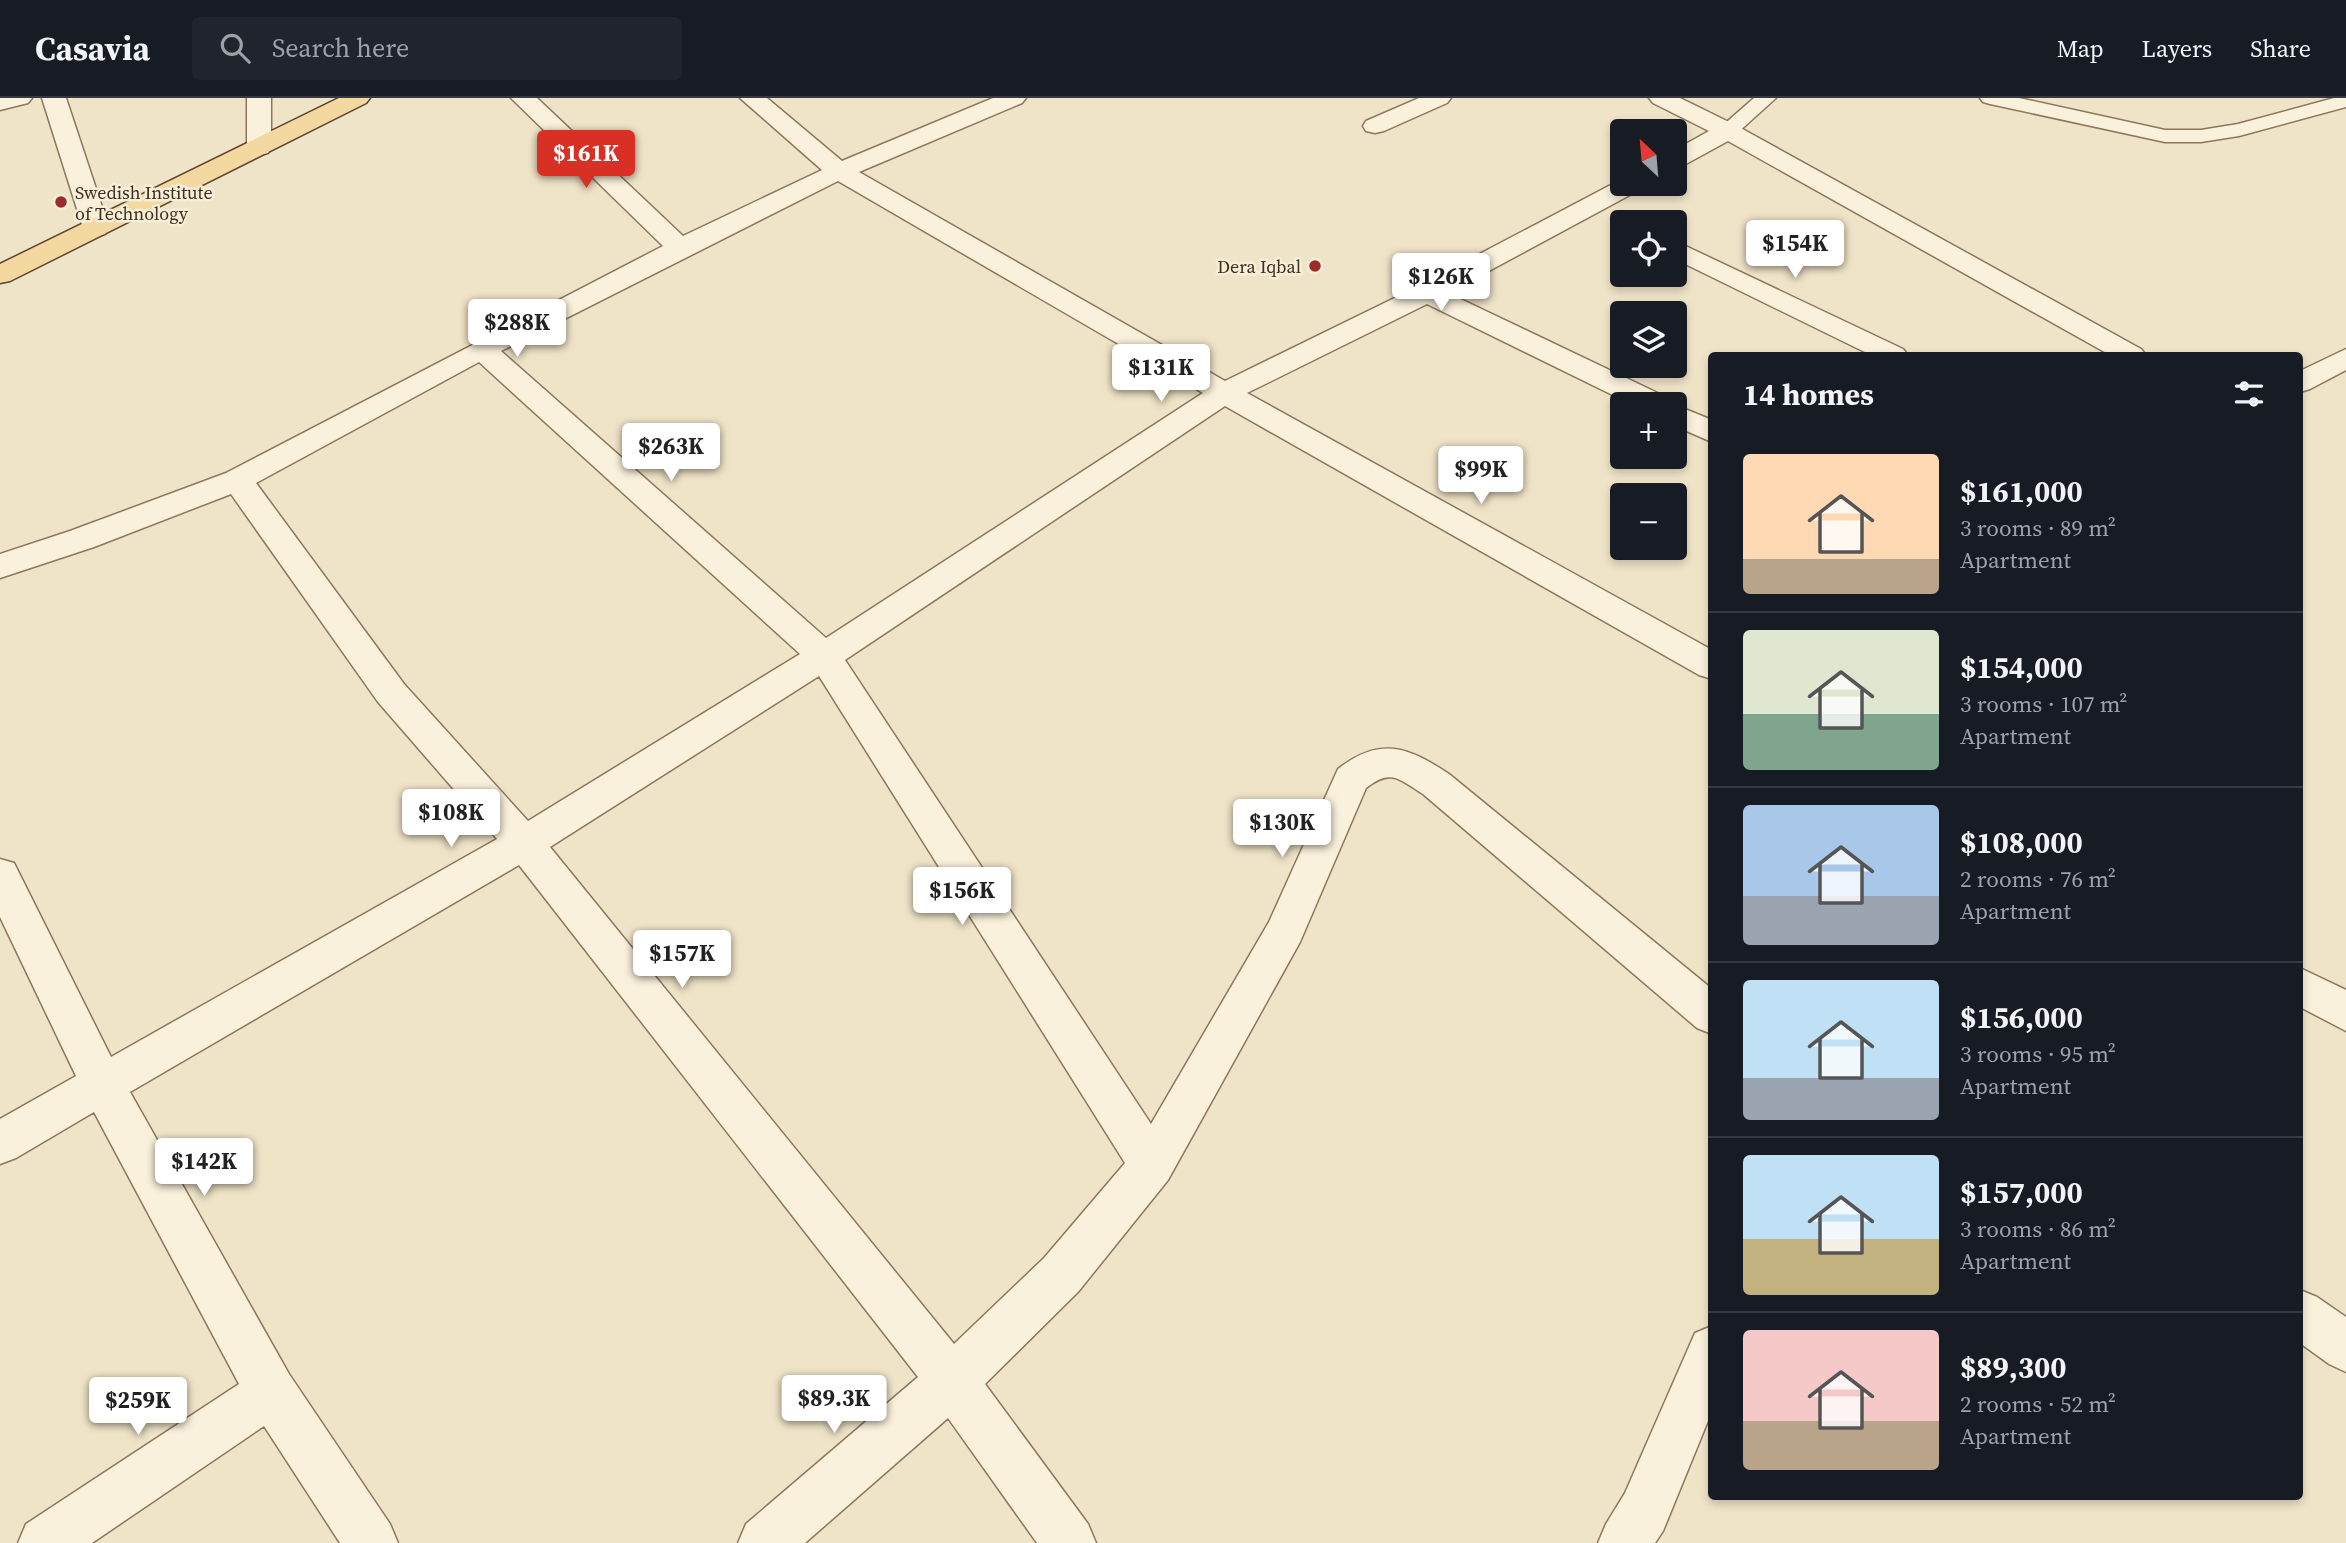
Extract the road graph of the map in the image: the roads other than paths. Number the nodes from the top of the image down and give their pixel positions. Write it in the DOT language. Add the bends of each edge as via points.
graph roads {
  1 [pos="20,98"];
  2 [pos="54,98"];
  3 [pos="258,98"];
  4 [pos="358,98"];
  5 [pos="523,98"];
  6 [pos="752,98"];
  7 [pos="1014,98"];
  8 [pos="1439,98"];
  9 [pos="1661,98"];
  10 [pos="1766,98"];
  11 [pos="1990,98"];
  12 [pos="2346,101"];
  13 [pos="0,103"];
  14 [pos="1375,126"];
  15 [pos="1728,131"];
  16 [pos="259,148"];
  17 [pos="1687,153"];
  18 [pos="839,171"];
  19 [pos="1619,196"];
  20 [pos="96,228"];
  21 [pos="680,248"];
  22 [pos="1687,255"];
  23 [pos="0,275"];
  24 [pos="1427,293"];
  25 [pos="482,349"];
  26 [pos="1887,352"];
  27 [pos="2126,352"];
  28 [pos="2346,358"];
  29 [pos="2303,381"];
  30 [pos="1630,392"];
  31 [pos="1224,393"];
  32 [pos="1687,420"];
  33 [pos="1708,430"];
  34 [pos="237,480"];
  35 [pos="0,566"];
  36 [pos="824,656"];
  37 [pos="1708,664"];
  38 [pos="524,843"];
  39 [pos="0,875"];
  40 [pos="2303,988"];
  41 [pos="1708,1012"];
  42 [pos="2346,1012"];
  43 [pos="102,1084"];
  44 [pos="0,1143"];
  45 [pos="1152,1166"];
  46 [pos="2303,1316"];
  47 [pos="2346,1347"];
  48 [pos="1708,1360"];
  49 [pos="952,1381"];
  50 [pos="271,1392"];
  51 [pos="45,1543"];
  52 [pos="371,1543"];
  53 [pos="765,1543"];
  54 [pos="1069,1543"];
  55 [pos="1625,1543"];
  1 -- 13 [label="street"];
  2 -- 20 [label="street"];
  3 -- 16 [label="street"];
  4 -- 16 [label="main road"];
  5 -- 21 [label="street"];
  6 -- 18 [label="street"];
  7 -- 18 [label="street"];
  8 -- 14 [label="street"];
  9 -- 15 [label="street"];
  10 -- 15 [label="lane"];
  11 -- 12 [label="lane" via="2165,136 2239,130"];
  15 -- 17 [label="street"];
  15 -- 27 [label="street"];
  16 -- 20 [label="main road"];
  18 -- 21 [label="street"];
  18 -- 31 [label="street"];
  19 -- 24 [label="street" via="1600,213"];
  20 -- 23 [label="main road"];
  21 -- 25 [label="street"];
  22 -- 26 [label="street"];
  24 -- 30 [label="street"];
  24 -- 31 [label="street"];
  25 -- 34 [label="street"];
  25 -- 36 [label="street"];
  28 -- 29 [label="street"];
  31 -- 36 [label="street"];
  31 -- 37 [label="street"];
  32 -- 33 [label="street"];
  34 -- 35 [label="street"];
  34 -- 38 [label="street" via="391,693"];
  36 -- 38 [label="street"];
  36 -- 45 [label="street"];
  38 -- 43 [label="street"];
  38 -- 49 [label="street"];
  39 -- 43 [label="street"];
  40 -- 42 [label="street"];
  41 -- 45 [label="street" via="1436,784 1411,767 1387,759 1366,765 1351,779 1286,930"];
  43 -- 44 [label="street"];
  43 -- 50 [label="street"];
  45 -- 49 [label="street" via="1061,1275"];
  46 -- 47 [label="street"];
  48 -- 55 [label="street" via="1644,1512"];
  49 -- 53 [label="street"];
  49 -- 54 [label="street"];
  50 -- 51 [label="street"];
  50 -- 52 [label="street"];
}
